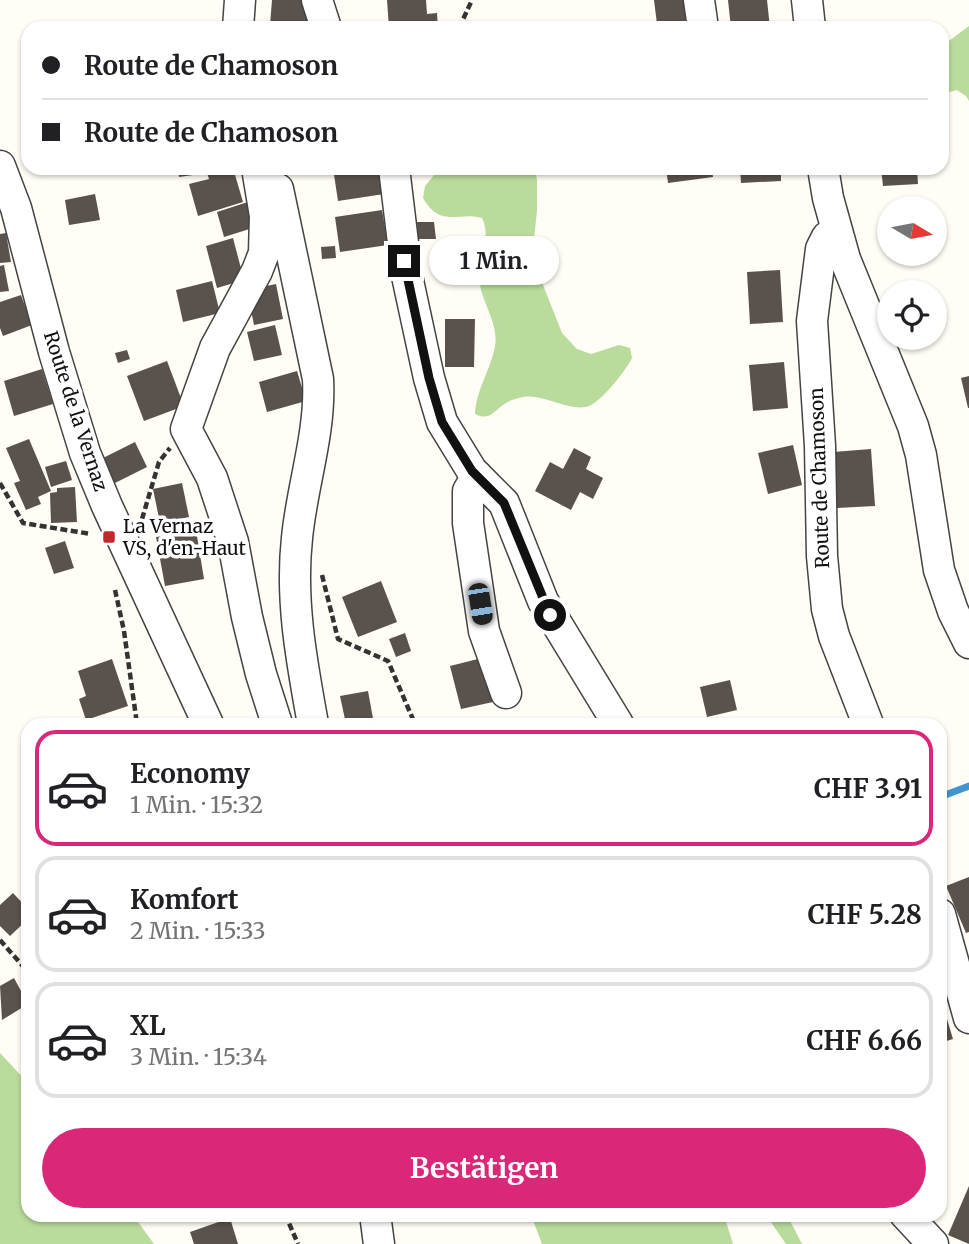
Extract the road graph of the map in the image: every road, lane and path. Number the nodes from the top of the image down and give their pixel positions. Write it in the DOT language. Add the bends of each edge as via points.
graph roads {
  1 [pos="240,0"];
  2 [pos="256,0"];
  3 [pos="472,0"];
  4 [pos="699,0"];
  5 [pos="807,0"];
  6 [pos="239,21"];
  7 [pos="254,21"];
  8 [pos="462,21"];
  9 [pos="702,21"];
  10 [pos="809,21"];
  11 [pos="0,166"];
  12 [pos="258,175"];
  13 [pos="274,175"];
  14 [pos="395,175"];
  15 [pos="824,175"];
  16 [pos="836,232"];
  17 [pos="186,429"];
  18 [pos="477,476"];
  19 [pos="0,483"];
  20 [pos="121,530"];
  21 [pos="322,573"];
  22 [pos="114,584"];
  23 [pos="969,643"];
  24 [pos="506,693"];
  25 [pos="136,718"];
  26 [pos="205,718"];
  27 [pos="275,718"];
  28 [pos="312,718"];
  29 [pos="412,718"];
  30 [pos="614,718"];
  31 [pos="865,718"];
  32 [pos="947,939"];
  33 [pos="0,940"];
  34 [pos="21,964"];
  35 [pos="969,1018"];
  36 [pos="288,1222"];
  37 [pos="376,1222"];
  38 [pos="912,1222"];
  39 [pos="298,1244"];
  40 [pos="379,1244"];
  41 [pos="933,1244"];
  1 -- 6 [label="street"];
  2 -- 7 [label="street"];
  3 -- 8 [label="path"];
  4 -- 9 [label="street"];
  5 -- 10 [label="street"];
  11 -- 20 [label="street, Route de la Vernaz" via="16,208 79,436"];
  12 -- 17 [label="street" via="264,253 215,348"];
  13 -- 28 [label="street" via="318,379 317,421 297,540 295,583 299,646"];
  14 -- 18 [label="street" via="407,276 434,398 449,435"];
  15 -- 16 [label="street"];
  16 -- 23 [label="street" via="913,426 939,570"];
  16 -- 31 [label="street, Route de Chamoson" via="821,249 812,321 822,556 834,636"];
  17 -- 20 [label="path" via="159,462"];
  17 -- 27 [label="street" via="212,478 233,542 247,617"];
  18 -- 24 [label="street" via="468,491 468,523 484,631"];
  18 -- 30 [label="street" via="504,503 546,608"];
  19 -- 20 [label="path" via="23,523"];
  20 -- 26 [label="street, Route de la Vernaz"];
  21 -- 29 [label="path" via="338,639 388,661"];
  22 -- 25 [label="path"];
  32 -- 35 [label="street"];
  33 -- 34 [label="path"];
  36 -- 39 [label="path"];
  37 -- 40 [label="street"];
  38 -- 41 [label="street"];
}
